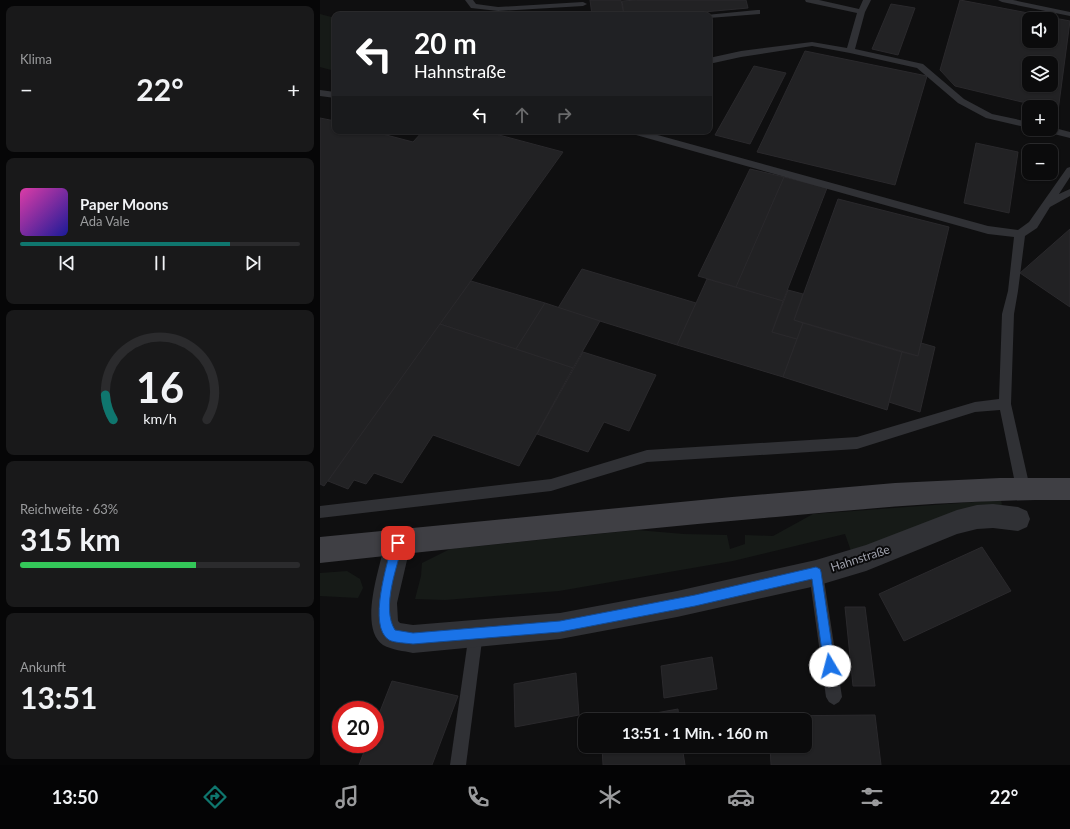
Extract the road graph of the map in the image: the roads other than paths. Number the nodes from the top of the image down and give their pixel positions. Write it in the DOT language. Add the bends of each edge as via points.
graph roads {
  1 [pos="469,0"];
  2 [pos="809,0"];
  3 [pos="867,0"];
  4 [pos="1002,0"];
  5 [pos="583,2"];
  6 [pos="536,3"];
  7 [pos="585,12"];
  8 [pos="757,12"];
  9 [pos="861,12"];
  10 [pos="1070,14"];
  11 [pos="712,16"];
  12 [pos="850,51"];
  13 [pos="712,59"];
  14 [pos="320,93"];
  15 [pos="332,95"];
  16 [pos="1022,123"];
  17 [pos="1058,132"];
  18 [pos="643,134"];
  19 [pos="1070,135"];
  20 [pos="1070,170"];
  21 [pos="1070,192"];
  22 [pos="1046,206"];
  23 [pos="1020,234"];
  24 [pos="1005,404"];
  25 [pos="1023,488"];
  26 [pos="1070,489"];
  27 [pos="320,512"];
  28 [pos="1018,519"];
  29 [pos="398,543"];
  30 [pos="320,550"];
  31 [pos="816,572"];
  32 [pos="476,633"];
  33 [pos="834,697"];
  34 [pos="458,765"];
  1 -- 6 [label="lane" via="474,6 498,9"];
  2 -- 9 [label="lane"];
  3 -- 9 [label="lane"];
  4 -- 10 [label="lane"];
  5 -- 6 [label="lane"];
  5 -- 7 [label="lane"];
  8 -- 11 [label="lane"];
  9 -- 12 [label="lane"];
  12 -- 13 [label="lane" via="812,44"];
  12 -- 16 [label="lane" via="920,66 961,102 989,116"];
  14 -- 15 [label="lane"];
  17 -- 19 [label="lane"];
  18 -- 23 [label="lane" via="988,230"];
  20 -- 22 [label="lane"];
  21 -- 22 [label="lane"];
  22 -- 23 [label="lane" via="1033,225"];
  23 -- 24 [label="lane" via="1008,314"];
  24 -- 25 [label="lane"];
  24 -- 27 [label="lane" via="975,407 857,443 647,456 551,484"];
  25 -- 26 [label="main road"];
  25 -- 29 [label="main road" via="933,491 694,512"];
  28 -- 31 [label="street, Hahnstraße" via="993,516 957,522 866,558"];
  29 -- 30 [label="main road"];
  29 -- 32 [label="street, Hahnstraße" via="384,603 385,625 392,635 413,639"];
  31 -- 32 [label="street, Hahnstraße" via="695,600 560,626"];
  31 -- 33 [label="lane"];
  32 -- 34 [label="lane"];
}
